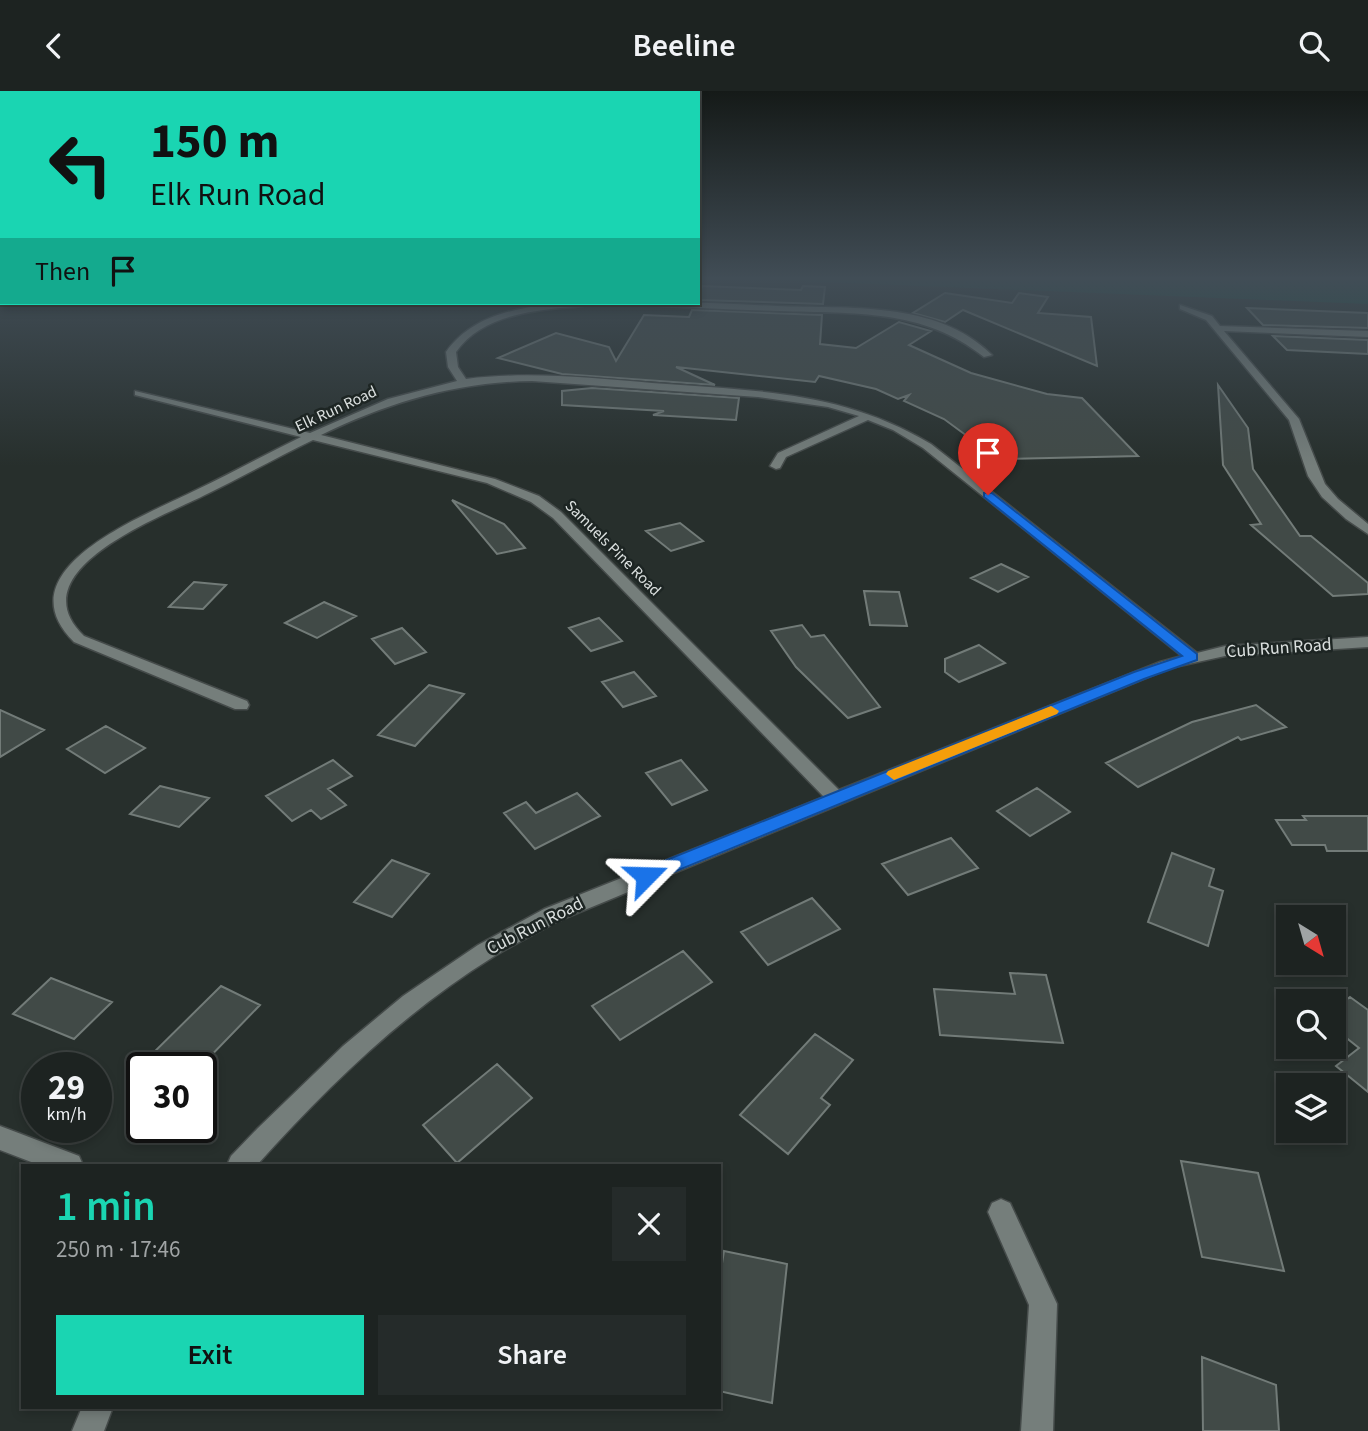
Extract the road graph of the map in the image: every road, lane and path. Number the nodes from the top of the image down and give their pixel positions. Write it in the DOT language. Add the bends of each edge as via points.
graph roads {
  1 [pos="460,342"];
  2 [pos="973,342"];
  3 [pos="1228,342"];
  4 [pos="987,355"];
  5 [pos="463,383"];
  6 [pos="138,393"];
  7 [pos="868,416"];
  8 [pos="314,436"];
  9 [pos="776,465"];
  10 [pos="1368,530"];
  11 [pos="1368,642"];
  12 [pos="1192,657"];
  13 [pos="242,705"];
  14 [pos="836,798"];
  15 [pos="0,1138"];
  16 [pos="67,1164"];
  17 [pos="241,1164"];
  18 [pos="1001,1212"];
  19 [pos="98,1409"];
  20 [pos="88,1431"];
  21 [pos="1038,1431"];
  1 -- 5 [label="street" via="451,352 453,367"];
  2 -- 4 [label="street"];
  3 -- 10 [label="street" via="1301,430 1315,480 1326,495"];
  5 -- 7 [label="street, Elk Run Road" via="524,379 596,382 787,398"];
  5 -- 8 [label="street, Elk Run Road" via="393,400"];
  6 -- 8 [label="street, Samuels Pine Road"];
  7 -- 9 [label="street" via="782,455"];
  7 -- 12 [label="street, Elk Run Road" via="921,442"];
  8 -- 13 [label="street, Elk Run Road" via="113,537 73,569 59,596 63,623 79,639"];
  8 -- 14 [label="street, Samuels Pine Road" via="491,481 547,506"];
  11 -- 12 [label="street, Cub Run Road"];
  12 -- 14 [label="street, Cub Run Road"];
  14 -- 17 [label="street, Cub Run Road" via="551,915 477,956 404,1008 330,1071"];
  15 -- 16 [label="street"];
  18 -- 21 [label="street" via="1043,1304"];
  19 -- 20 [label="street"];
}
